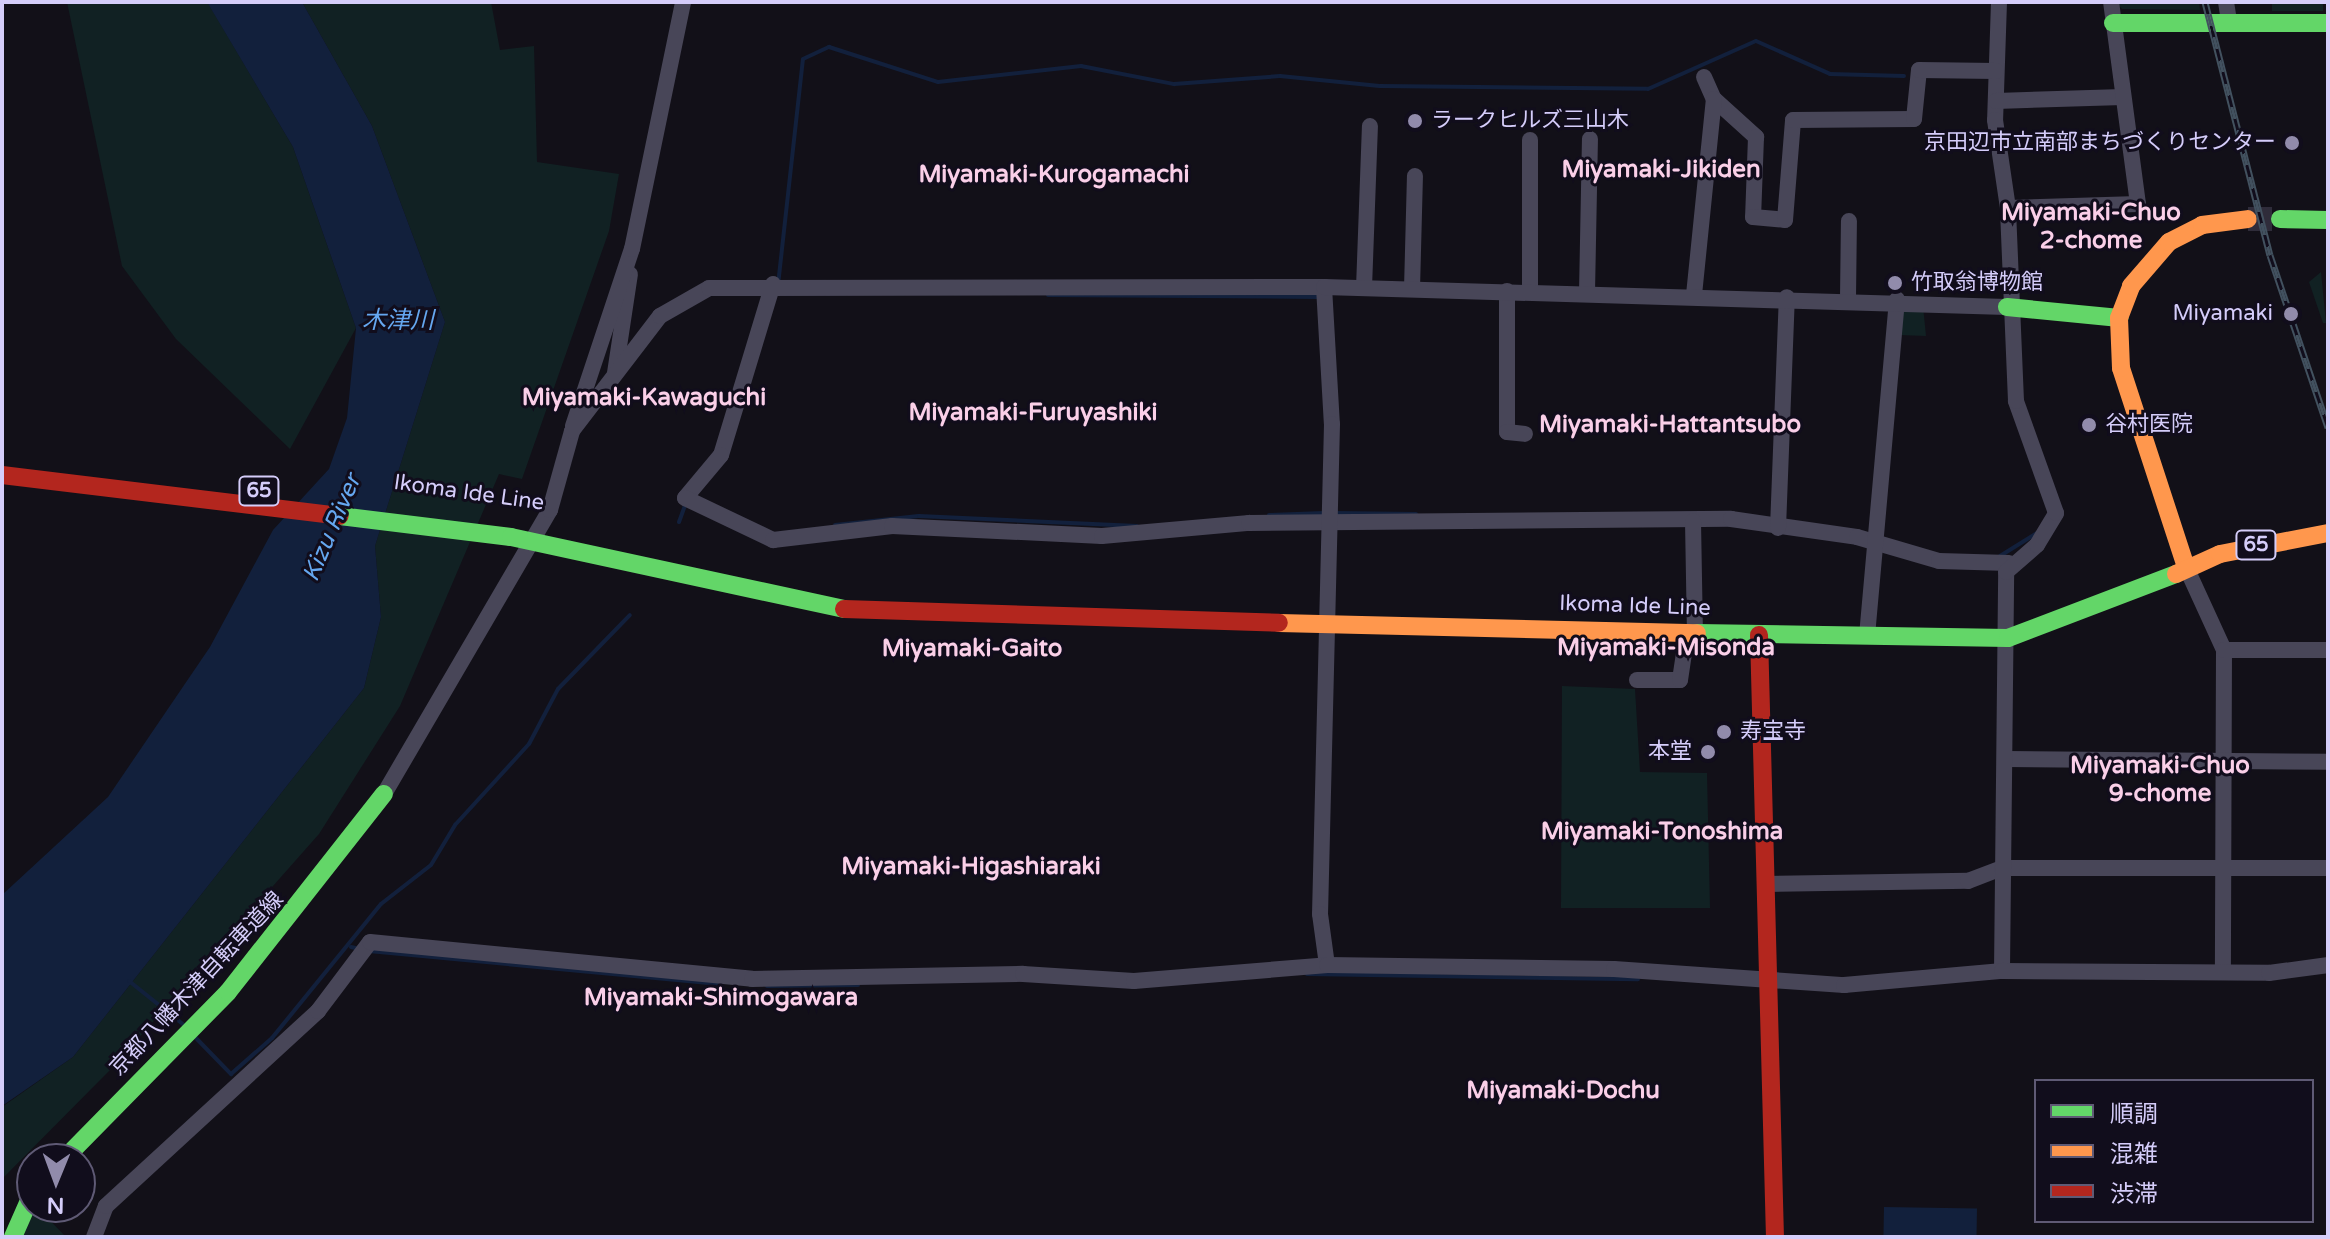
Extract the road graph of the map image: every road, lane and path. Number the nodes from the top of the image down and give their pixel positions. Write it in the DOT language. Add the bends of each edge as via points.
graph roads {
  1 [pos="683,2"];
  2 [pos="1999,2"];
  3 [pos="2111,2"];
  4 [pos="2226,2"];
  5 [pos="2229,22"];
  6 [pos="2113,23"];
  7 [pos="2328,23"];
  8 [pos="1996,71"];
  9 [pos="1704,77"];
  10 [pos="2123,97"];
  11 [pos="1714,99"];
  12 [pos="1996,101"];
  13 [pos="1370,126"];
  14 [pos="1590,139"];
  15 [pos="1530,140"];
  16 [pos="1415,176"];
  17 [pos="2008,208"];
  18 [pos="2248,219"];
  19 [pos="2280,219"];
  20 [pos="2328,220"];
  21 [pos="1849,221"];
  22 [pos="632,249"];
  23 [pos="773,284"];
  24 [pos="1324,287"];
  25 [pos="1364,288"];
  26 [pos="1412,289"];
  27 [pos="1507,291"];
  28 [pos="1530,292"];
  29 [pos="1587,293"];
  30 [pos="1694,295"];
  31 [pos="1787,297"];
  32 [pos="1848,298"];
  33 [pos="1897,299"];
  34 [pos="2007,307"];
  35 [pos="2119,318"];
  36 [pos="615,373"];
  37 [pos="572,431"];
  38 [pos="1525,434"];
  39 [pos="2,460"];
  40 [pos="2,475"];
  41 [pos="1693,521"];
  42 [pos="1331,522"];
  43 [pos="1778,528"];
  44 [pos="514,530"];
  45 [pos="2328,533"];
  46 [pos="537,534"];
  47 [pos="1877,543"];
  48 [pos="2009,563"];
  49 [pos="2186,567"];
  50 [pos="1323,622"];
  51 [pos="1691,633"];
  52 [pos="1759,635"];
  53 [pos="1867,636"];
  54 [pos="2008,638"];
  55 [pos="2224,650"];
  56 [pos="2328,650"];
  57 [pos="1637,680"];
  58 [pos="2006,759"];
  59 [pos="2223,761"];
  60 [pos="2328,762"];
  61 [pos="384,794"];
  62 [pos="2002,868"];
  63 [pos="2328,868"];
  64 [pos="2224,870"];
  65 [pos="1766,884"];
  66 [pos="1327,965"];
  67 [pos="2328,965"];
  68 [pos="2002,971"];
  69 [pos="2223,971"];
  70 [pos="1770,976"];
  71 [pos="80,1143"];
  72 [pos="94,1237"];
  73 [pos="1775,1237"];
  1 -- 22 [label="street"];
  2 -- 8 [label="street"];
  3 -- 6 [label="street"];
  4 -- 5 [label="street"];
  5 -- 6 [label="main road"];
  5 -- 7 [label="main road"];
  6 -- 10 [label="street"];
  8 -- 11 [label="street" via="1919,70 1914,119 1793,120 1785,220 1753,217 1756,137"];
  8 -- 12 [label="street"];
  9 -- 11 [label="street"];
  10 -- 12 [label="street"];
  10 -- 17 [label="street" via="2138,204"];
  11 -- 30 [label="street"];
  12 -- 17 [label="street"];
  13 -- 25 [label="street"];
  14 -- 29 [label="street"];
  15 -- 28 [label="street"];
  16 -- 26 [label="street"];
  17 -- 34 [label="street"];
  18 -- 35 [label="main road" via="2202,225 2169,242 2131,286"];
  19 -- 20 [label="main road"];
  21 -- 32 [label="street"];
  22 -- 36 [label="street"];
  22 -- 37 [label="street"];
  23 -- 24 [label="street"];
  23 -- 36 [label="street" via="685,297 660,316"];
  23 -- 42 [label="street" via="721,455 685,498 698,510 792,543 892,526 1102,536"];
  24 -- 25 [label="street"];
  24 -- 42 [label="street"];
  25 -- 26 [label="street"];
  26 -- 27 [label="street"];
  27 -- 28 [label="street"];
  27 -- 38 [label="street" via="1507,432"];
  28 -- 29 [label="street"];
  29 -- 30 [label="street"];
  30 -- 31 [label="street"];
  31 -- 32 [label="street"];
  31 -- 43 [label="street"];
  32 -- 33 [label="street"];
  33 -- 34 [label="street"];
  33 -- 47 [label="street"];
  34 -- 35 [label="main road"];
  34 -- 48 [label="street" via="2016,401 2056,513 2037,545"];
  35 -- 49 [label="main road" via="2121,368"];
  36 -- 37 [label="street"];
  37 -- 46 [label="street"];
  39 -- 44 [label="main road, Ikoma Ide Line / 65"];
  40 -- 44 [label="main road, Ikoma Ide Line / 65"];
  41 -- 42 [label="street"];
  41 -- 43 [label="street"];
  41 -- 51 [label="street"];
  42 -- 50 [label="street"];
  43 -- 47 [label="street"];
  44 -- 46 [label="main road, Ikoma Ide Line / 65"];
  45 -- 49 [label="main road, Ikoma Ide Line / 65"];
  46 -- 50 [label="main road, Ikoma Ide Line / 65" via="811,606"];
  46 -- 61 [label="street"];
  47 -- 48 [label="street" via="1939,561"];
  47 -- 53 [label="street"];
  48 -- 54 [label="street"];
  49 -- 54 [label="main road, Ikoma Ide Line / 65" via="2110,604"];
  49 -- 55 [label="street"];
  50 -- 51 [label="main road, Ikoma Ide Line / 65"];
  50 -- 66 [label="street" via="1320,914"];
  51 -- 52 [label="main road, Ikoma Ide Line / 65"];
  51 -- 57 [label="street" via="1680,680"];
  52 -- 53 [label="main road, Ikoma Ide Line / 65"];
  52 -- 65 [label="main road"];
  53 -- 54 [label="main road, Ikoma Ide Line / 65"];
  54 -- 58 [label="street"];
  55 -- 56 [label="street"];
  55 -- 59 [label="street"];
  58 -- 59 [label="street"];
  58 -- 62 [label="street"];
  59 -- 60 [label="street"];
  59 -- 64 [label="street"];
  61 -- 71 [label="main road, 京都八幡木津自転車道線" via="238,981"];
  62 -- 64 [label="street"];
  62 -- 65 [label="street" via="1968,881"];
  62 -- 68 [label="street"];
  63 -- 64 [label="street"];
  64 -- 69 [label="street"];
  65 -- 70 [label="main road"];
  66 -- 70 [label="street"];
  66 -- 72 [label="street" via="1134,981 1023,974 752,979 370,942 318,1011 106,1206"];
  67 -- 69 [label="street"];
  68 -- 69 [label="street"];
  68 -- 70 [label="street" via="1844,985"];
  70 -- 73 [label="main road"];
}
